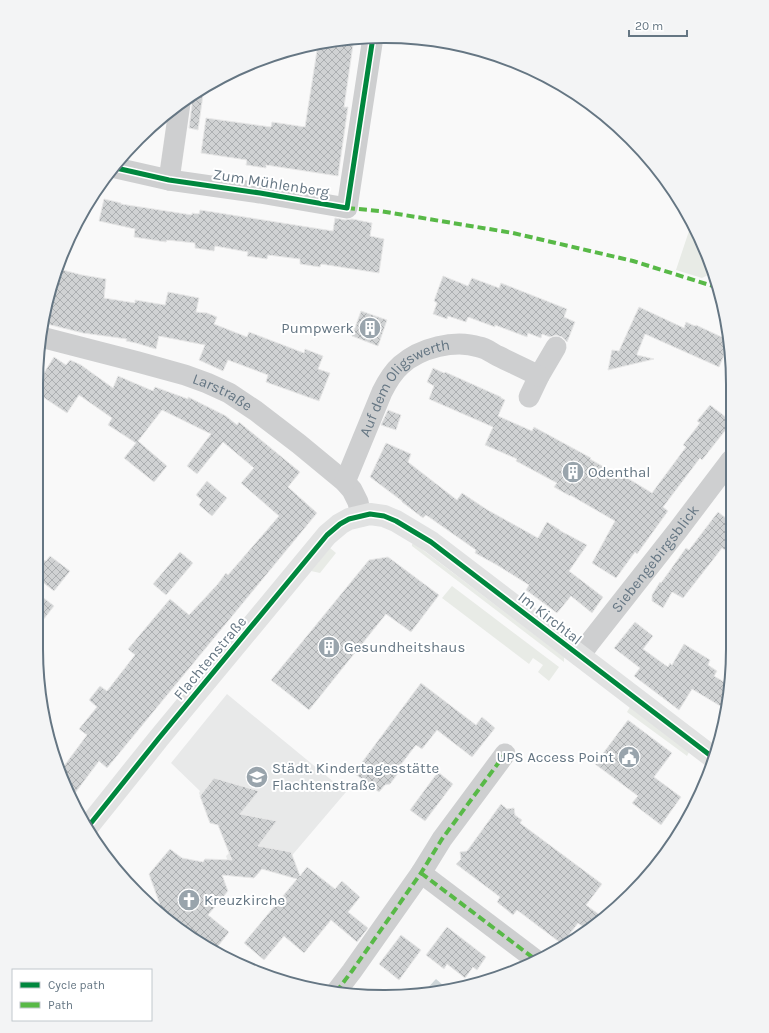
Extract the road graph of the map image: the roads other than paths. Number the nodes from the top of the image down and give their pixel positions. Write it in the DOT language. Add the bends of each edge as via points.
graph roads {
  1 [pos="372,44"];
  2 [pos="179,113"];
  3 [pos="120,169"];
  4 [pos="169,180"];
  5 [pos="46,338"];
  6 [pos="556,347"];
  7 [pos="539,376"];
  8 [pos="529,397"];
  9 [pos="726,467"];
  10 [pos="345,482"];
  11 [pos="362,516"];
  12 [pos="580,656"];
  13 [pos="505,754"];
  14 [pos="709,754"];
  15 [pos="91,823"];
  16 [pos="421,873"];
  17 [pos="532,957"];
  18 [pos="340,987"];
  1 -- 4 [label="street, Zum Mühlenberg" via="347,208"];
  2 -- 4 [label="street"];
  3 -- 4 [label="street, Zum Mühlenberg"];
  5 -- 10 [label="street, Larstraße" via="185,375 229,393 256,411"];
  6 -- 7 [label="street"];
  7 -- 8 [label="street"];
  7 -- 10 [label="street, Auf dem Oligswerth" via="481,347 467,344 444,346 410,358 386,383"];
  9 -- 12 [label="street, Siebengebirgsblick"];
  10 -- 11 [label="street, Larstraße" via="352,490"];
  11 -- 12 [label="street, Im Kirchtal" via="384,516 431,542"];
  11 -- 15 [label="street, Flachtenstraße" via="349,519 327,535"];
  12 -- 14 [label="street, Im Kirchtal"];
  13 -- 16 [label="street" via="442,839"];
  16 -- 17 [label="street"];
  16 -- 18 [label="street"];
}
